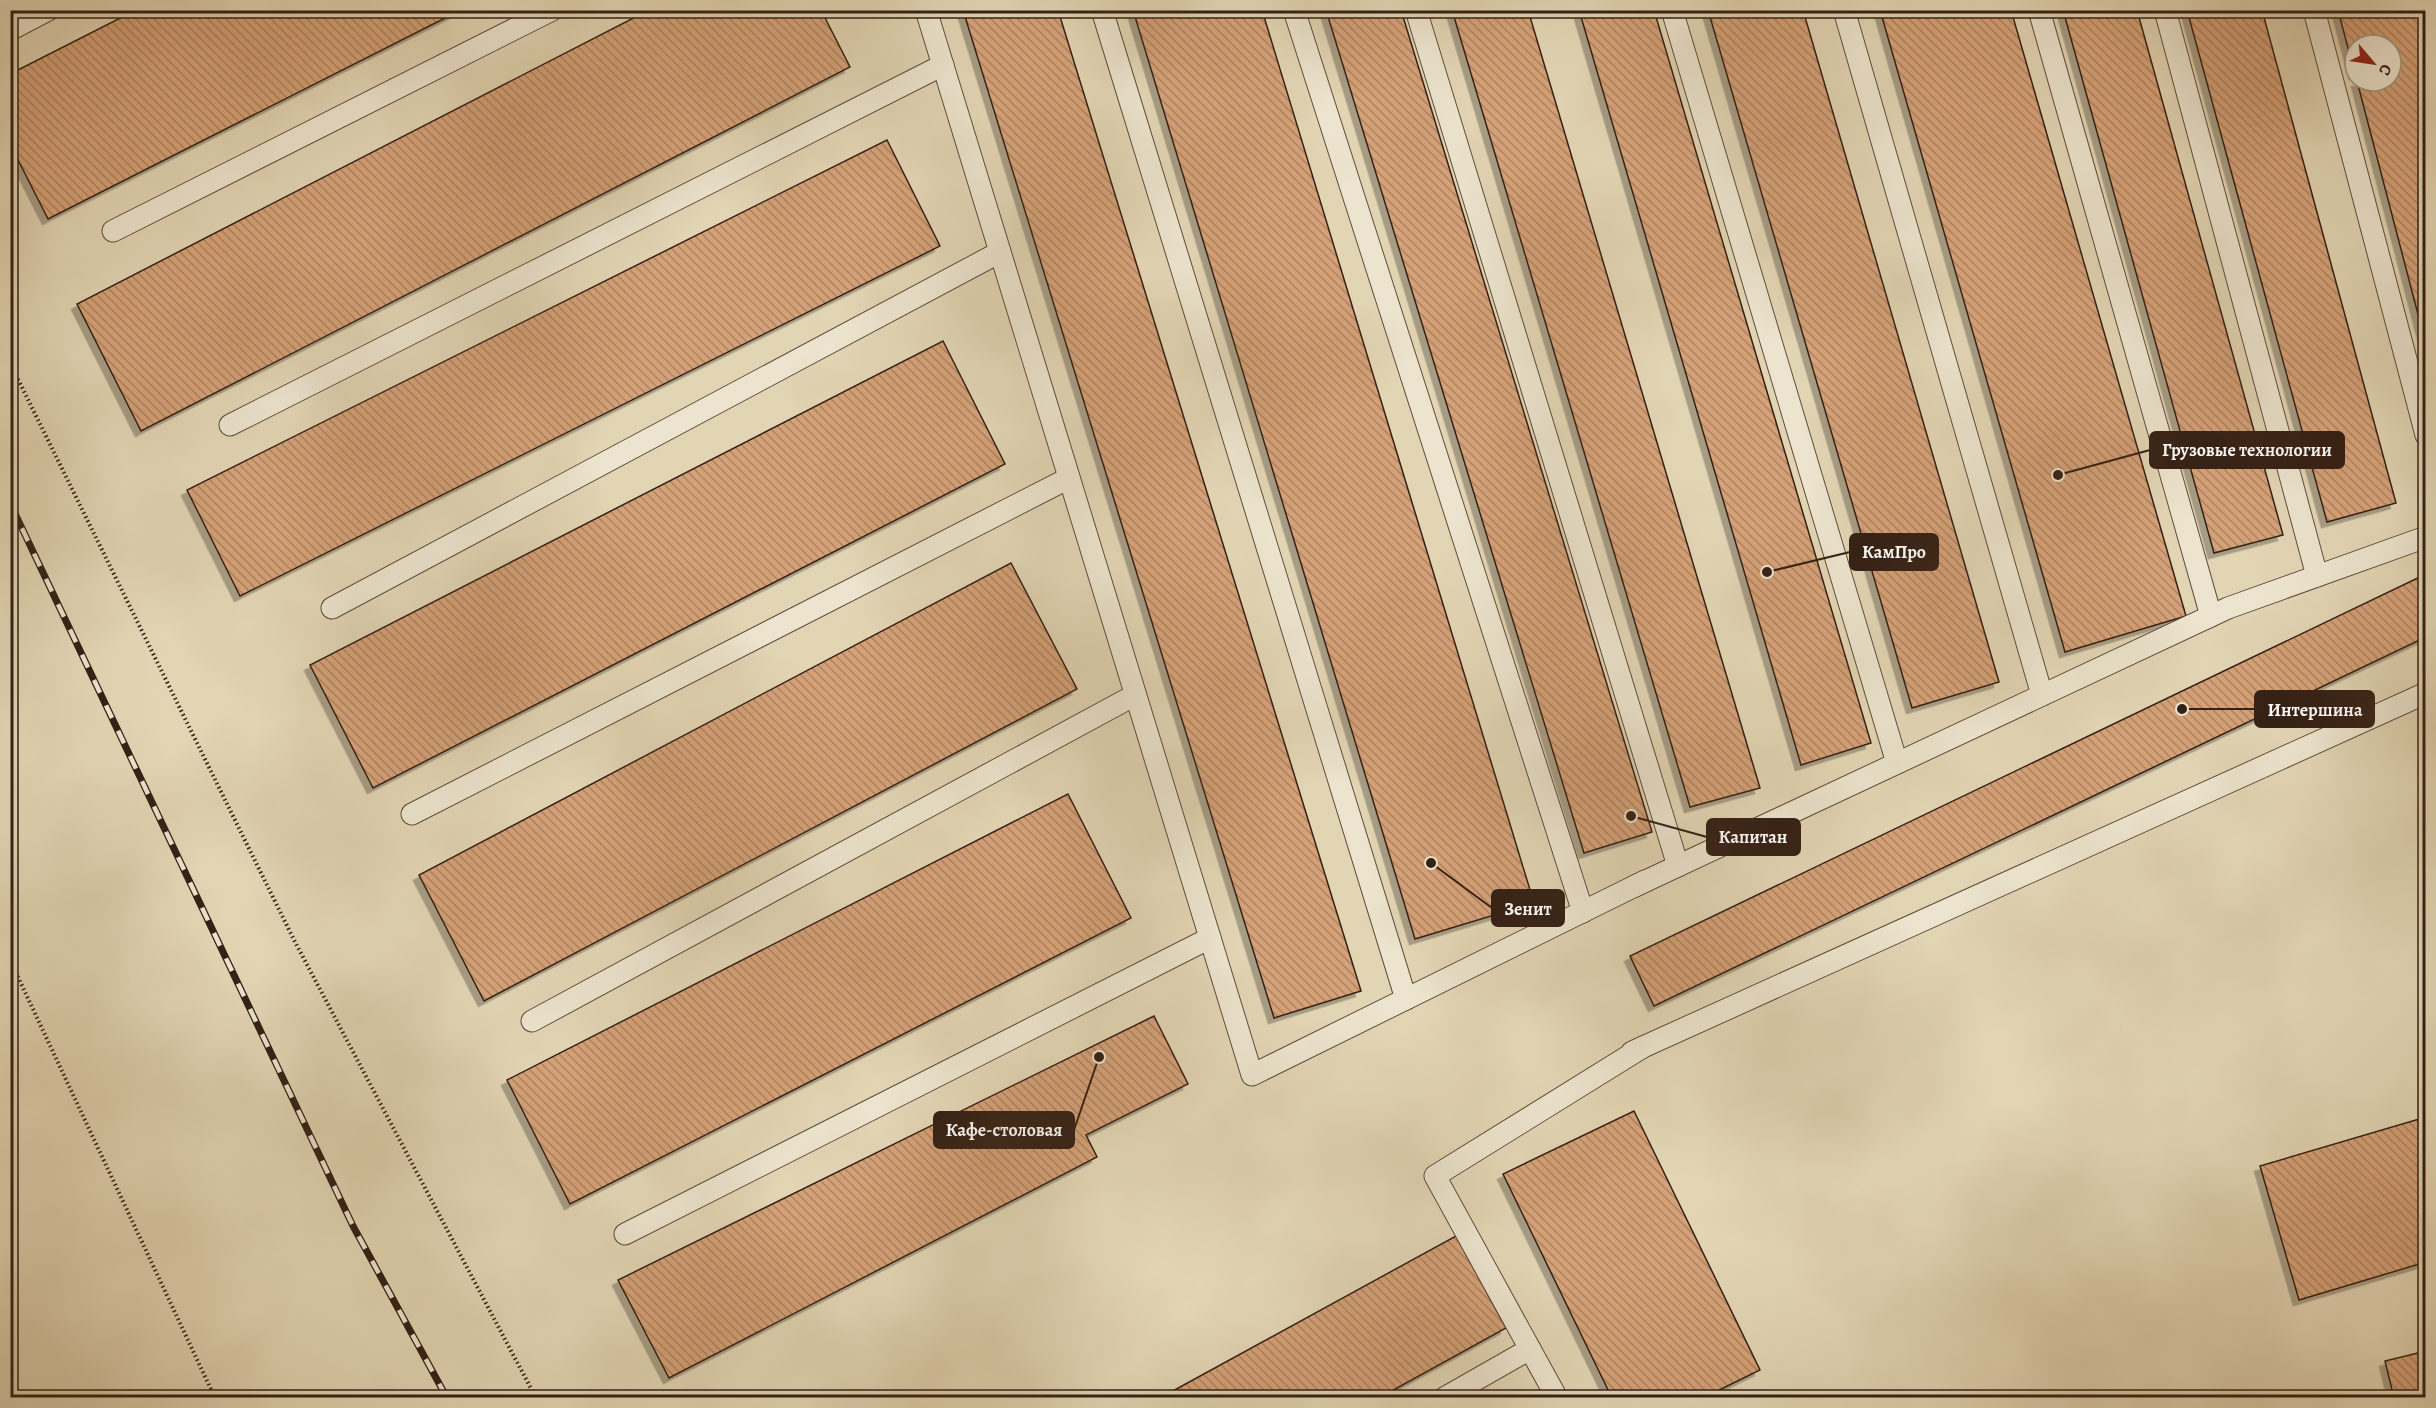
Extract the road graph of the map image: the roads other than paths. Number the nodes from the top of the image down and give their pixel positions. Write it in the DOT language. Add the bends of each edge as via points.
graph roads {
  1 [pos="48,10"];
  2 [pos="552,10"];
  3 [pos="926,10"];
  4 [pos="1102,10"];
  5 [pos="1294,10"];
  6 [pos="1416,10"];
  7 [pos="1672,10"];
  8 [pos="1844,10"];
  9 [pos="2039,10"];
  10 [pos="2165,10"];
  11 [pos="2314,10"];
  12 [pos="10,30"];
  13 [pos="943,65"];
  14 [pos="113,231"];
  15 [pos="1000,252"];
  16 [pos="230,425"];
  17 [pos="2426,435"];
  18 [pos="1069,478"];
  19 [pos="2426,537"];
  20 [pos="2317,576"];
  21 [pos="332,608"];
  22 [pos="2211,616"];
  23 [pos="2426,693"];
  24 [pos="1135,694"];
  25 [pos="2042,695"];
  26 [pos="1897,763"];
  27 [pos="412,814"];
  28 [pos="1678,866"];
  29 [pos="1583,912"];
  30 [pos="1209,938"];
  31 [pos="1406,999"];
  32 [pos="531,1021"];
  33 [pos="625,1234"];
  34 [pos="1530,1349"];
  35 [pos="1444,1398"];
  36 [pos="1557,1398"];
  1 -- 12 [label="lane"];
  2 -- 14 [label="lane"];
  3 -- 13 [label="lane"];
  4 -- 31 [label="lane"];
  5 -- 29 [label="lane"];
  6 -- 28 [label="lane"];
  7 -- 26 [label="lane"];
  8 -- 25 [label="lane"];
  9 -- 22 [label="lane"];
  10 -- 20 [label="lane"];
  11 -- 17 [label="lane"];
  13 -- 15 [label="lane"];
  13 -- 16 [label="lane"];
  15 -- 18 [label="lane"];
  15 -- 21 [label="lane"];
  18 -- 24 [label="lane"];
  18 -- 27 [label="lane"];
  19 -- 20 [label="lane"];
  20 -- 22 [label="lane"];
  22 -- 25 [label="lane"];
  23 -- 34 [label="lane" via="1638,1050 1435,1176"];
  24 -- 30 [label="lane"];
  24 -- 32 [label="lane"];
  25 -- 26 [label="lane"];
  26 -- 28 [label="lane"];
  28 -- 29 [label="lane"];
  29 -- 31 [label="lane"];
  30 -- 31 [label="lane" via="1252,1075"];
  30 -- 33 [label="lane"];
  34 -- 35 [label="lane"];
  34 -- 36 [label="lane"];
}
